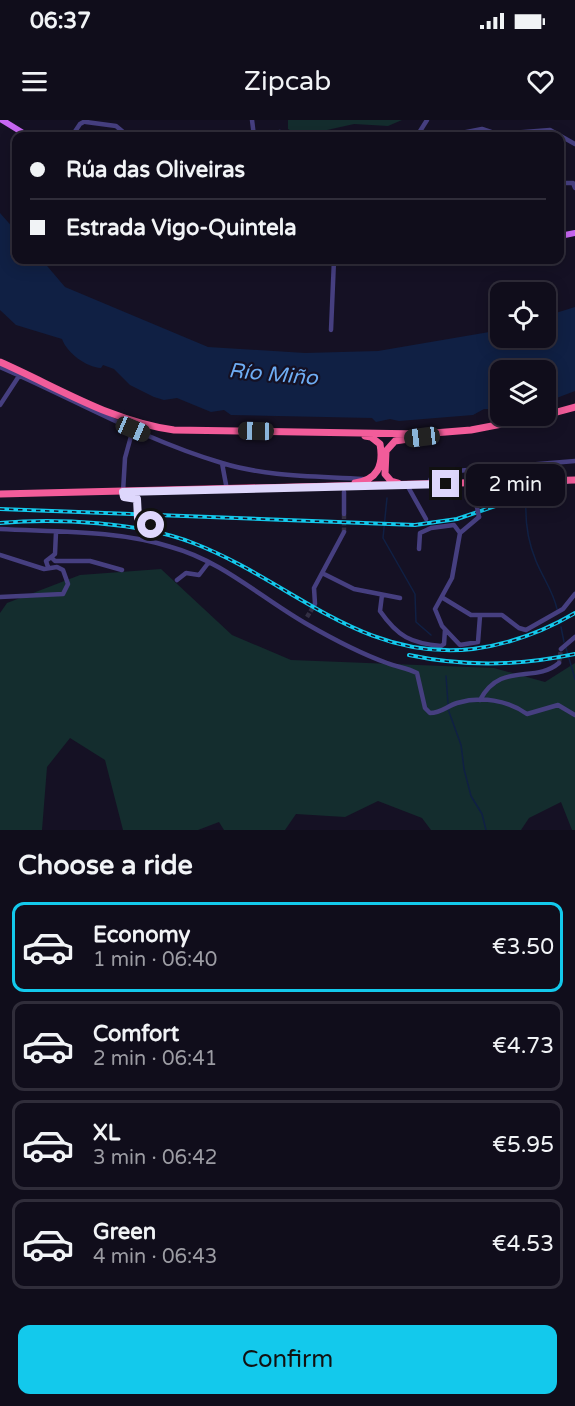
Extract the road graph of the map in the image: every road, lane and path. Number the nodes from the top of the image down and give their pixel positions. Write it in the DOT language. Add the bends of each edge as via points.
graph roads {
  1 [pos="2,120"];
  2 [pos="86,121"];
  3 [pos="22,132"];
  4 [pos="75,132"];
  5 [pos="123,132"];
  6 [pos="467,132"];
  7 [pos="491,132"];
  8 [pos="514,132"];
  9 [pos="540,132"];
  10 [pos="334,264"];
  11 [pos="331,330"];
  12 [pos="0,362"];
  13 [pos="0,367"];
  14 [pos="19,376"];
  15 [pos="0,405"];
  16 [pos="575,407"];
  17 [pos="556,412"];
  18 [pos="491,426"];
  19 [pos="133,429"];
  20 [pos="471,430"];
  21 [pos="277,431"];
  22 [pos="575,461"];
  23 [pos="222,463"];
  24 [pos="575,480"];
  25 [pos="480,483"];
  26 [pos="347,485"];
  27 [pos="406,485"];
  28 [pos="428,485"];
  29 [pos="308,488"];
  30 [pos="227,490"];
  31 [pos="123,492"];
  32 [pos="0,494"];
  33 [pos="344,514"];
  34 [pos="426,519"];
  35 [pos="151,525"];
  36 [pos="0,529"];
  37 [pos="56,532"];
  38 [pos="344,532"];
  39 [pos="460,533"];
  40 [pos="419,549"];
  41 [pos="0,555"];
  42 [pos="52,558"];
  43 [pos="209,562"];
  44 [pos="48,567"];
  45 [pos="122,570"];
  46 [pos="322,573"];
  47 [pos="177,580"];
  48 [pos="575,594"];
  49 [pos="382,595"];
  50 [pos="0,597"];
  51 [pos="400,598"];
  52 [pos="443,598"];
  53 [pos="315,604"];
  54 [pos="480,615"];
  55 [pos="307,617"];
  56 [pos="304,623"];
  57 [pos="445,630"];
  58 [pos="575,637"];
  59 [pos="561,649"];
  60 [pos="560,663"];
  61 [pos="480,700"];
  62 [pos="575,715"];
  1 -- 3 [label="main road"];
  2 -- 4 [label="street"];
  2 -- 5 [label="street" via="116,126"];
  6 -- 7 [label="street"];
  8 -- 9 [label="street"];
  10 -- 11 [label="street"];
  12 -- 21 [label="highway" via="115,416 155,428"];
  13 -- 14 [label="street"];
  14 -- 15 [label="street"];
  14 -- 19 [label="street"];
  16 -- 17 [label="highway"];
  18 -- 20 [label="highway"];
  19 -- 23 [label="street"];
  19 -- 31 [label="street" via="125,458"];
  20 -- 21 [label="highway" via="421,434"];
  20 -- 28 [label="highway" via="405,439 389,446 385,456 388,477 395,483"];
  21 -- 26 [label="highway" via="371,436 380,444 377,474"];
  22 -- 28 [label="street" via="444,472 433,474"];
  23 -- 26 [label="street"];
  23 -- 30 [label="street"];
  24 -- 25 [label="highway, bridge"];
  25 -- 28 [label="highway"];
  25 -- 39 [label="street, bridge" via="479,517"];
  26 -- 27 [label="highway"];
  26 -- 29 [label="highway"];
  26 -- 29 [label="highway"];
  26 -- 33 [label="street"];
  27 -- 28 [label="highway"];
  27 -- 34 [label="street"];
  29 -- 30 [label="highway"];
  30 -- 31 [label="highway"];
  31 -- 32 [label="highway"];
  31 -- 35 [label="street, bridge" via="124,497 137,499 138,518"];
  36 -- 37 [label="street"];
  37 -- 42 [label="street"];
  37 -- 43 [label="street" via="147,541"];
  38 -- 46 [label="street"];
  39 -- 40 [label="street" via="454,525 424,530 420,533"];
  39 -- 52 [label="street" via="452,578"];
  41 -- 44 [label="street"];
  42 -- 44 [label="street" via="46,561"];
  42 -- 45 [label="street" via="90,561"];
  43 -- 47 [label="street" via="199,575 186,573"];
  43 -- 56 [label="street"];
  44 -- 50 [label="street" via="63,570 68,586 63,594"];
  46 -- 49 [label="street" via="354,589"];
  46 -- 53 [label="street" via="314,588"];
  48 -- 54 [label="street" via="563,609 526,630 502,615"];
  49 -- 51 [label="street"];
  49 -- 57 [label="street" via="380,611 406,639 441,646"];
  52 -- 54 [label="street" via="466,613"];
  52 -- 57 [label="street" via="435,609"];
  54 -- 57 [label="street" via="478,642 460,645"];
  55 -- 56 [label="street"];
  56 -- 61 [label="street" via="388,664 417,673 425,708 430,713"];
  58 -- 59 [label="street"];
  60 -- 61 [label="street" via="552,670 522,672 498,682 486,689"];
  61 -- 62 [label="street" via="502,701 527,714 558,705"];
}
